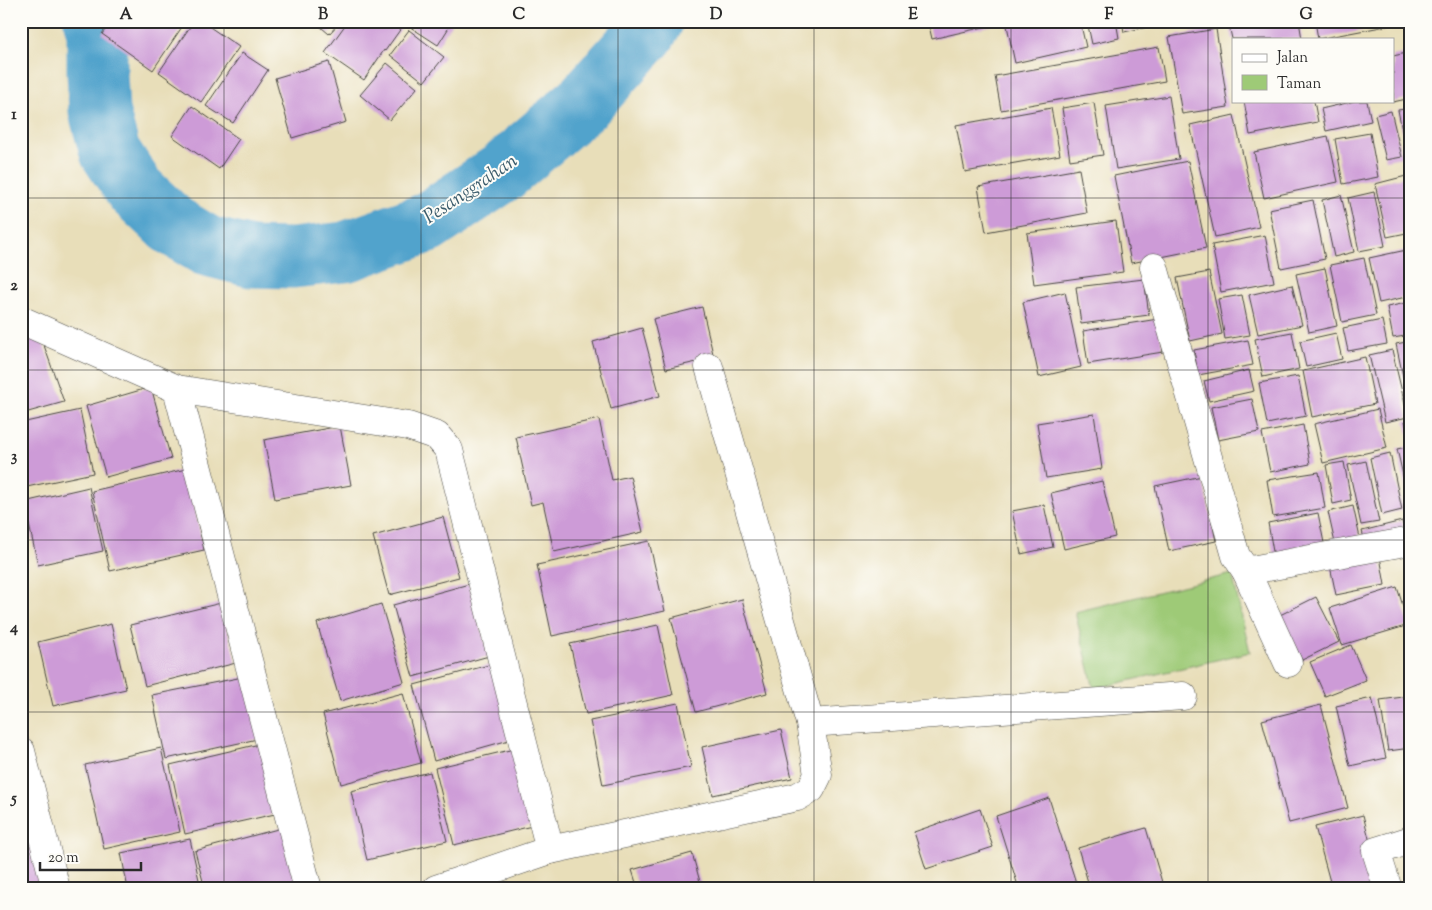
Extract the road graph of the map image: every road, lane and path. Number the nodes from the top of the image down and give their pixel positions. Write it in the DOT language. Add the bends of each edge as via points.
graph roads {
  1 [pos="1154,266"];
  2 [pos="21,320"];
  3 [pos="708,367"];
  4 [pos="178,389"];
  5 [pos="1411,541"];
  6 [pos="1246,571"];
  7 [pos="1288,663"];
  8 [pos="1183,696"];
  9 [pos="810,723"];
  10 [pos="21,751"];
  11 [pos="1411,840"];
  12 [pos="550,850"];
  13 [pos="56,889"];
  14 [pos="308,889"];
  15 [pos="436,889"];
  16 [pos="1388,889"];
  1 -- 6 [label="street" via="1236,556"];
  2 -- 4 [label="street"];
  3 -- 9 [label="street"];
  4 -- 12 [label="street" via="408,426 437,436 449,450"];
  4 -- 14 [label="street"];
  5 -- 6 [label="street"];
  6 -- 7 [label="street"];
  8 -- 9 [label="street"];
  9 -- 12 [label="street" via="818,775 811,789 797,797"];
  10 -- 13 [label="street"];
  11 -- 16 [label="street" via="1376,851"];
  12 -- 15 [label="street"];
}
